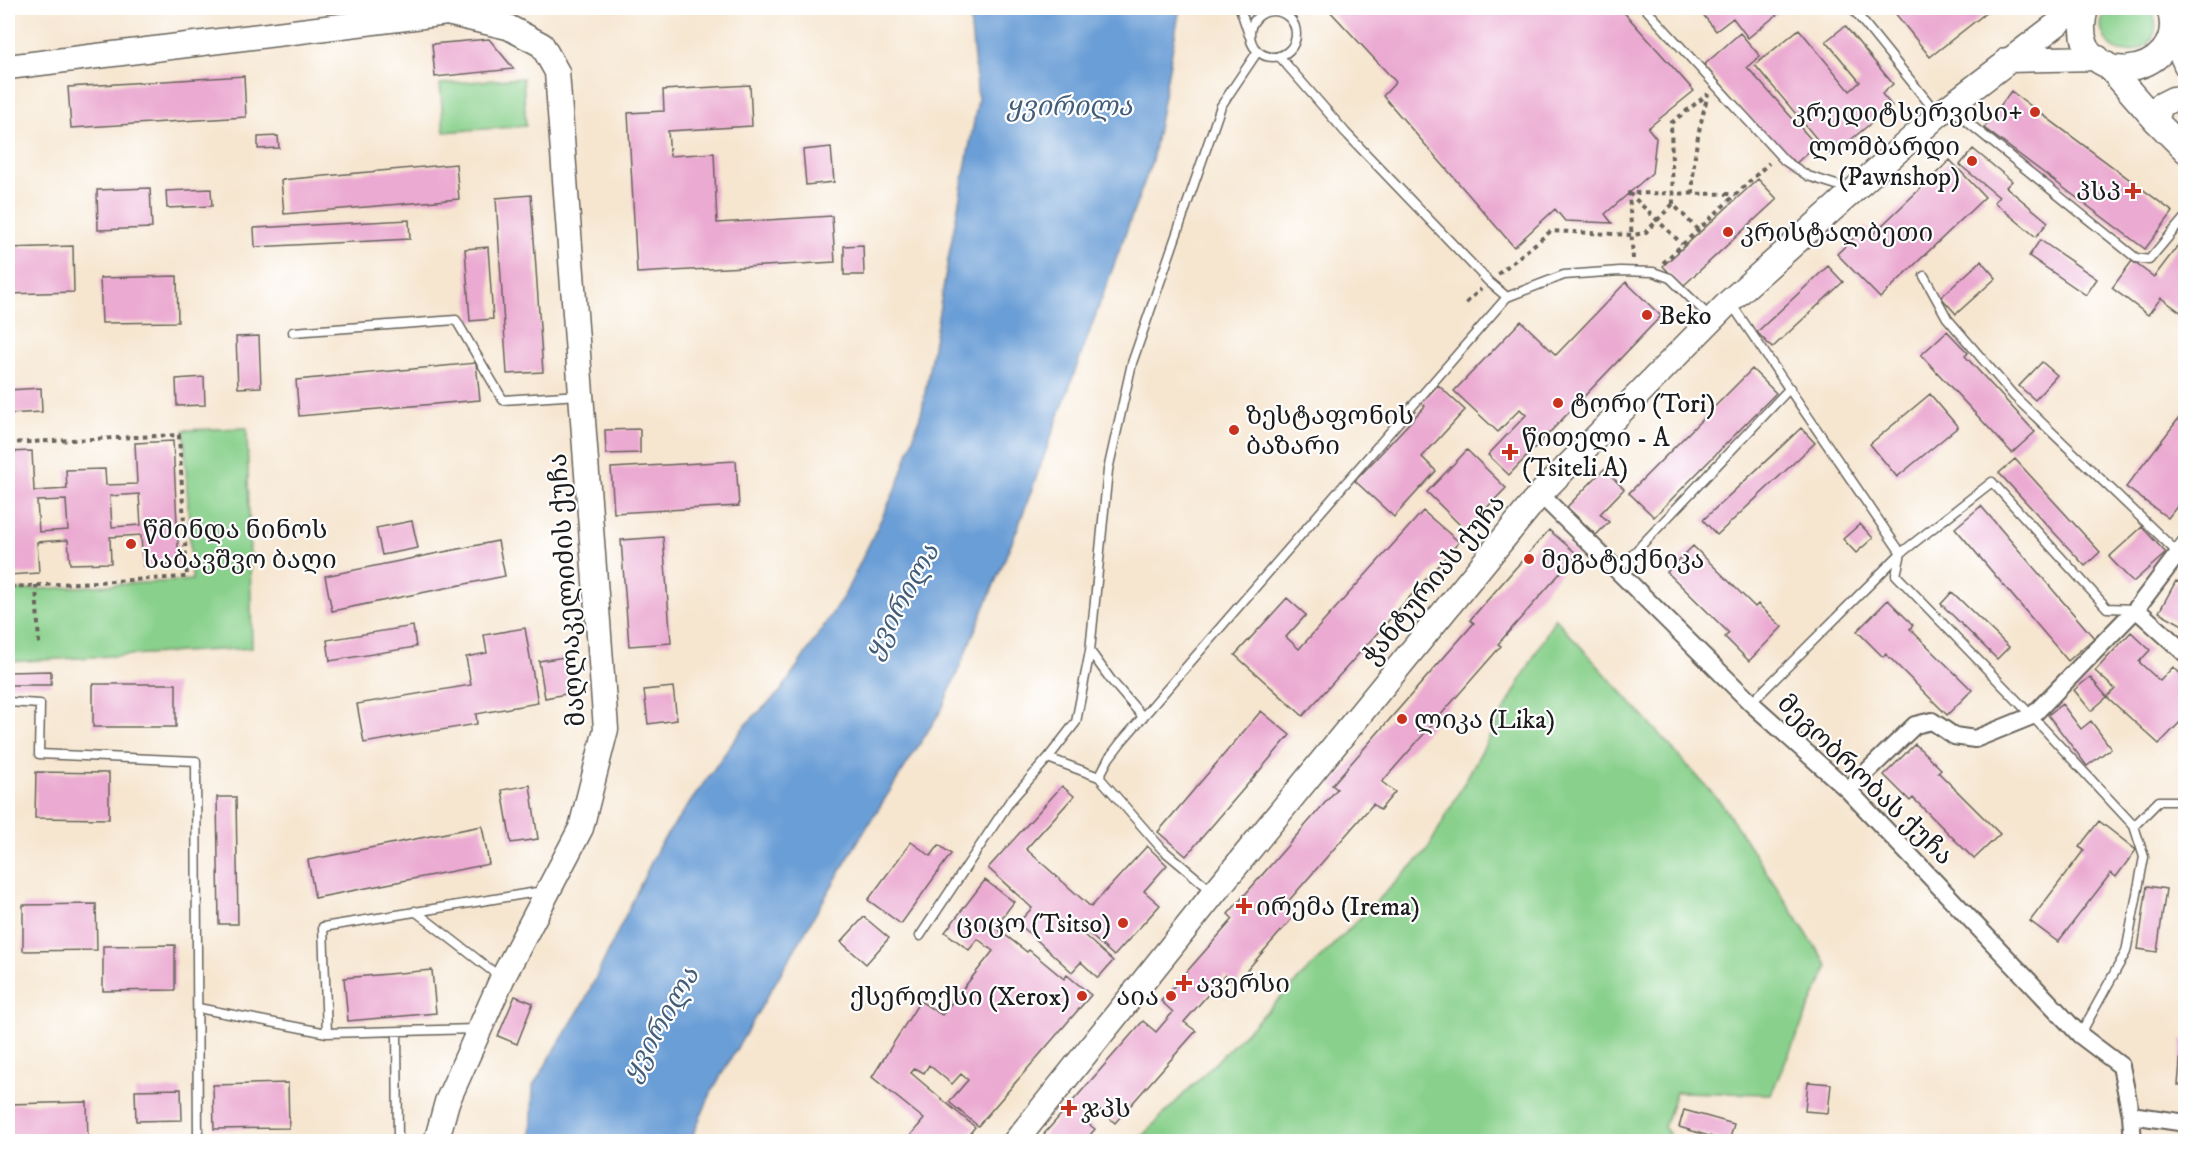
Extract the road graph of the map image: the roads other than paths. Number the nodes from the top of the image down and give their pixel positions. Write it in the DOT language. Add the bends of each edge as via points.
graph roads {
  1 [pos="1240,8"];
  2 [pos="1645,8"];
  3 [pos="1852,8"];
  4 [pos="2078,8"];
  5 [pos="2086,8"];
  6 [pos="2169,8"];
  7 [pos="446,10"];
  8 [pos="1279,10"];
  9 [pos="2172,34"];
  10 [pos="1250,38"];
  11 [pos="1258,51"];
  12 [pos="1279,56"];
  13 [pos="2007,60"];
  14 [pos="2102,61"];
  15 [pos="2186,65"];
  16 [pos="8,67"];
  17 [pos="2186,98"];
  18 [pos="1944,111"];
  19 [pos="2156,122"];
  20 [pos="2186,151"];
  21 [pos="1854,190"];
  22 [pos="2186,216"];
  23 [pos="1924,276"];
  24 [pos="1507,297"];
  25 [pos="1730,301"];
  26 [pos="1712,319"];
  27 [pos="293,332"];
  28 [pos="1790,388"];
  29 [pos="582,394"];
  30 [pos="1540,494"];
  31 [pos="2182,548"];
  32 [pos="1901,553"];
  33 [pos="1617,571"];
  34 [pos="2136,609"];
  35 [pos="1090,651"];
  36 [pos="2186,654"];
  37 [pos="8,702"];
  38 [pos="1751,703"];
  39 [pos="2032,716"];
  40 [pos="1143,717"];
  41 [pos="1048,758"];
  42 [pos="1099,777"];
  43 [pos="1848,790"];
  44 [pos="2186,801"];
  45 [pos="2134,826"];
  46 [pos="549,890"];
  47 [pos="1214,893"];
  48 [pos="415,912"];
  49 [pos="920,936"];
  50 [pos="502,979"];
  51 [pos="198,1008"];
  52 [pos="479,1029"];
  53 [pos="327,1033"];
  54 [pos="397,1033"];
  55 [pos="2080,1035"];
  56 [pos="2131,1115"];
  57 [pos="2186,1123"];
  58 [pos="400,1141"];
  59 [pos="198,1142"];
  60 [pos="321,1142"];
  61 [pos="436,1142"];
  62 [pos="1016,1142"];
  63 [pos="2133,1142"];
  1 -- 10 [label="lane"];
  2 -- 21 [label="lane" via="1785,162 1808,176"];
  3 -- 18 [label="lane"];
  4 -- 13 [label="street, ჭანტურიას ქუჩა"];
  5 -- 14 [label="street" via="2085,40"];
  6 -- 9 [label="street"];
  7 -- 16 [label="street"];
  7 -- 29 [label="street, მაღლაკელიძის ქუჩა" via="508,27 542,45 557,72"];
  8 -- 10 [label="lane" via="1256,19"];
  8 -- 12 [label="lane" via="1292,22 1296,36 1292,47"];
  9 -- 14 [label="street" via="2166,49 2147,66 2122,69"];
  9 -- 15 [label="street"];
  10 -- 11 [label="lane"];
  11 -- 12 [label="lane"];
  11 -- 35 [label="lane" via="1221,106 1132,363 1108,470"];
  12 -- 24 [label="lane" via="1346,133"];
  13 -- 14 [label="street"];
  13 -- 18 [label="street, ჭანტურიას ქუჩა"];
  14 -- 19 [label="street"];
  17 -- 19 [label="street" via="2161,105"];
  18 -- 21 [label="street, ჭანტურიას ქუჩა"];
  18 -- 22 [label="lane" via="2136,258 2149,260"];
  19 -- 20 [label="street"];
  21 -- 25 [label="street, ჭანტურიას ქუჩა"];
  23 -- 31 [label="lane" via="1947,318 2014,396"];
  24 -- 26 [label="lane" via="1564,275 1653,272 1670,278"];
  24 -- 40 [label="lane"];
  25 -- 26 [label="street, ჭანტურიას ქუჩა"];
  25 -- 28 [label="lane"];
  26 -- 30 [label="street, ჭანტურიას ქუჩა"];
  27 -- 29 [label="lane" via="456,320 503,400"];
  28 -- 32 [label="lane"];
  28 -- 33 [label="lane"];
  29 -- 46 [label="street, მაღლაკელიძის ქუჩა" via="606,729 581,828"];
  30 -- 33 [label="street, მეგობრობას ქუჩა"];
  30 -- 47 [label="street, ჭანტურიას ქუჩა"];
  31 -- 34 [label="street"];
  32 -- 34 [label="lane" via="1992,482 2107,608"];
  32 -- 38 [label="lane"];
  32 -- 39 [label="lane" via="1896,575"];
  33 -- 38 [label="street, მეგობრობას ქუჩა"];
  34 -- 36 [label="street"];
  34 -- 39 [label="street"];
  35 -- 40 [label="lane"];
  35 -- 41 [label="lane" via="1076,722"];
  37 -- 51 [label="lane" via="40,704 39,754 196,761"];
  38 -- 43 [label="street, მეგობრობას ქუჩა"];
  39 -- 43 [label="street" via="1975,739 1954,736 1932,721 1915,724"];
  39 -- 45 [label="lane"];
  40 -- 42 [label="lane" via="1109,758"];
  41 -- 42 [label="lane"];
  41 -- 49 [label="lane" via="1010,801"];
  42 -- 47 [label="lane" via="1162,849"];
  43 -- 55 [label="street, მეგობრობას ქუჩა"];
  44 -- 45 [label="lane" via="2159,801"];
  45 -- 55 [label="lane" via="2144,857 2126,952"];
  46 -- 48 [label="lane"];
  46 -- 50 [label="street, მაღლაკელიძის ქუჩა"];
  47 -- 62 [label="street, ჭანტურიას ქუჩა"];
  48 -- 50 [label="lane"];
  48 -- 53 [label="lane" via="323,927"];
  50 -- 52 [label="street, მაღლაკელიძის ქუჩა"];
  51 -- 53 [label="lane"];
  51 -- 59 [label="lane"];
  52 -- 54 [label="lane"];
  52 -- 61 [label="street, მაღლაკელიძის ქუჩა" via="447,1102"];
  53 -- 54 [label="lane"];
  54 -- 58 [label="lane"];
  55 -- 56 [label="street, მეგობრობას ქუჩა" via="2121,1066"];
  56 -- 57 [label="street"];
  56 -- 63 [label="street, მეგობრობას ქუჩა"];
  58 -- 60 [label="lane"];
}
